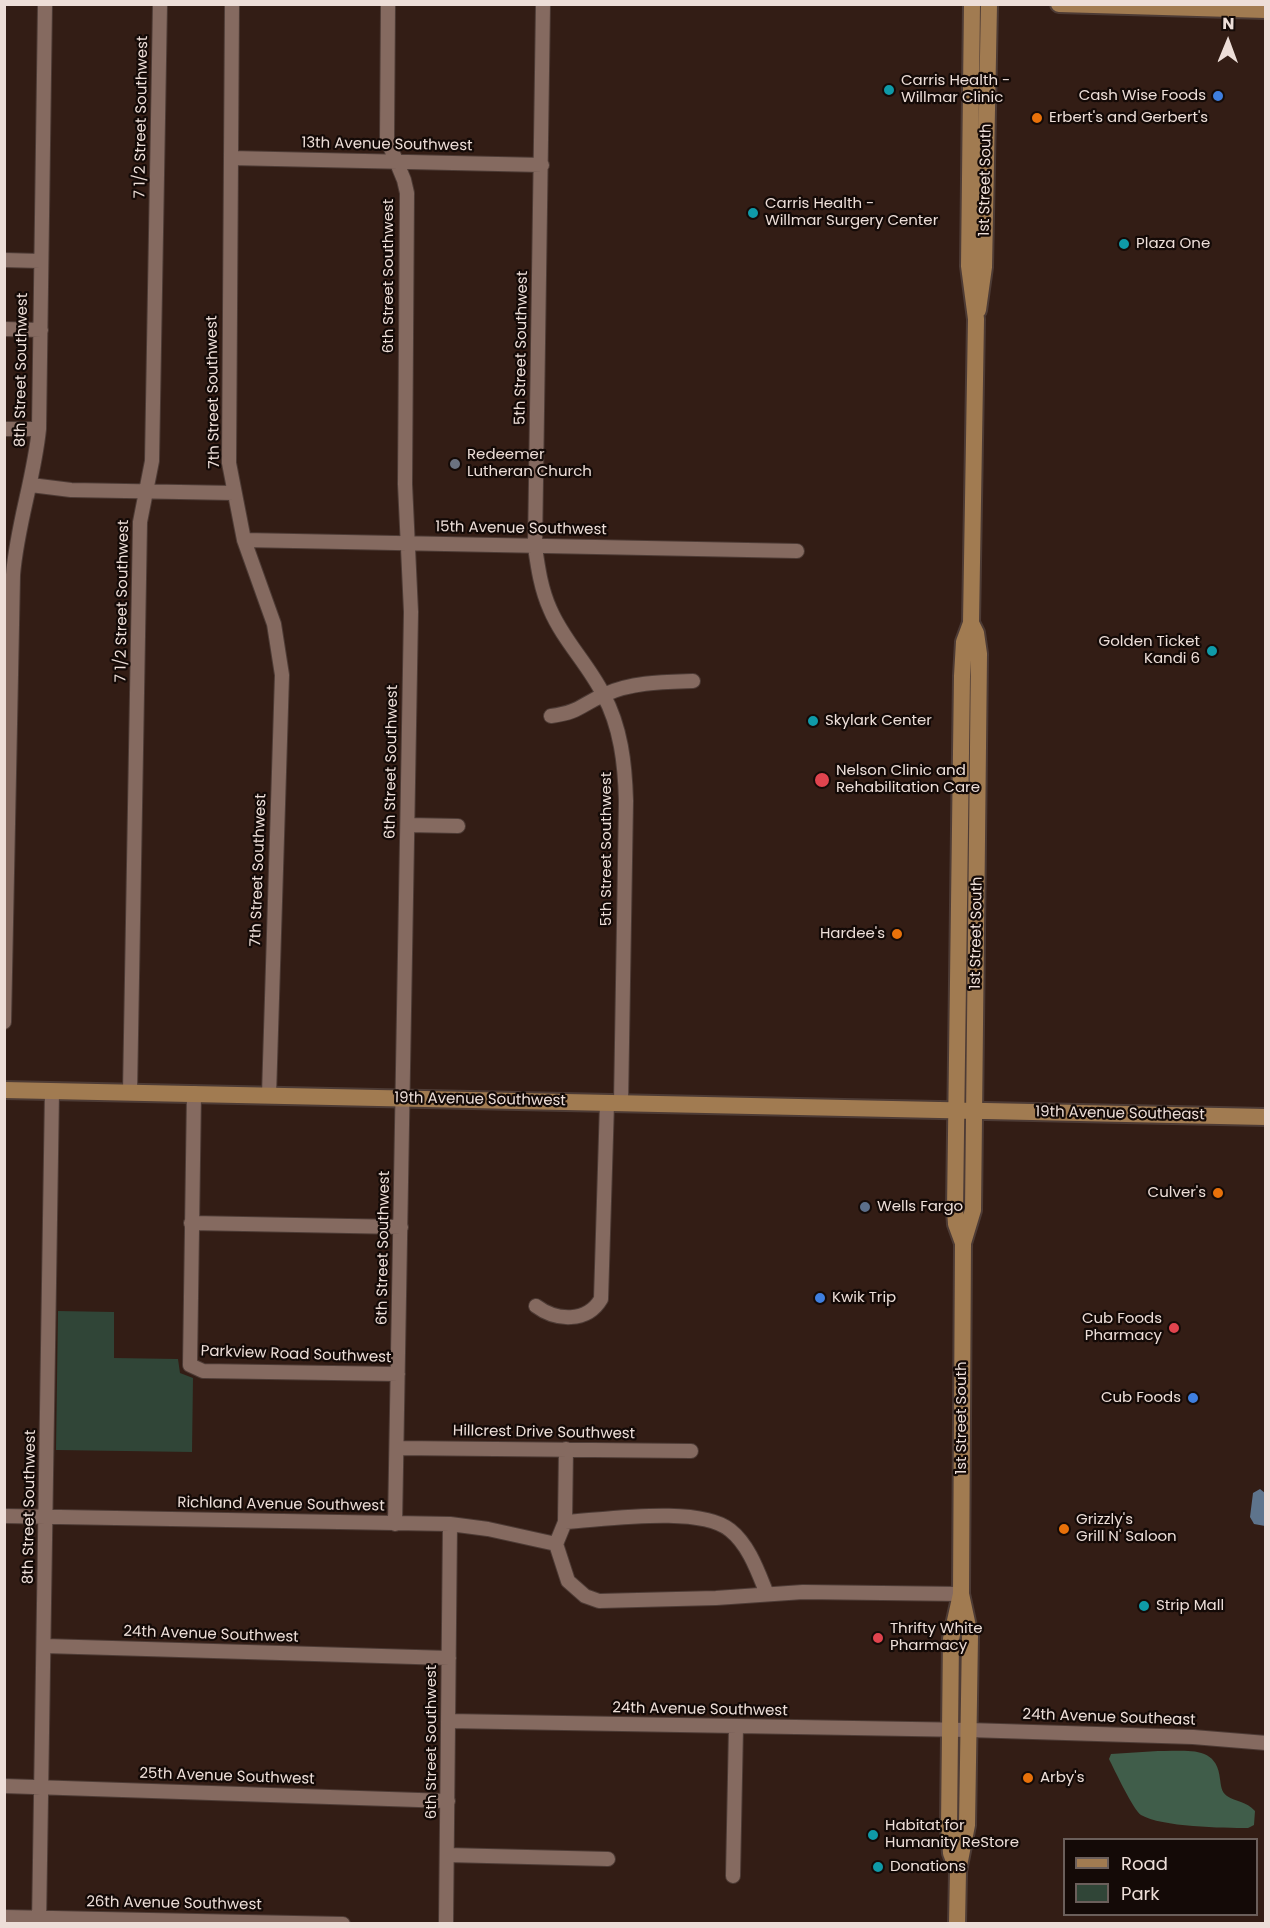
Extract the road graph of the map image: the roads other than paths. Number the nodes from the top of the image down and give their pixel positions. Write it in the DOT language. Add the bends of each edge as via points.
graph roads {
  1 [pos="45,4"];
  2 [pos="160,4"];
  3 [pos="231,4"];
  4 [pos="388,4"];
  5 [pos="543,4"];
  6 [pos="972,4"];
  7 [pos="989,4"];
  8 [pos="1059,4"];
  9 [pos="1130,5"];
  10 [pos="1266,10"];
  11 [pos="231,158"];
  12 [pos="396,162"];
  13 [pos="542,165"];
  14 [pos="4,260"];
  15 [pos="40,261"];
  16 [pos="976,319"];
  17 [pos="4,329"];
  18 [pos="41,330"];
  19 [pos="4,429"];
  20 [pos="39,429"];
  21 [pos="31,485"];
  22 [pos="147,493"];
  23 [pos="234,493"];
  24 [pos="244,540"];
  25 [pos="408,543"];
  26 [pos="535,547"];
  27 [pos="797,551"];
  28 [pos="971,623"];
  29 [pos="8,639"];
  30 [pos="693,681"];
  31 [pos="604,695"];
  32 [pos="550,716"];
  33 [pos="408,825"];
  34 [pos="458,826"];
  35 [pos="4,1022"];
  36 [pos="4,1090"];
  37 [pos="52,1091"];
  38 [pos="129,1092"];
  39 [pos="194,1093"];
  40 [pos="269,1095"];
  41 [pos="403,1098"];
  42 [pos="614,1103"];
  43 [pos="956,1110"];
  44 [pos="975,1111"];
  45 [pos="1266,1117"];
  46 [pos="191,1223"];
  47 [pos="401,1227"];
  48 [pos="963,1243"];
  49 [pos="536,1305"];
  50 [pos="398,1374"];
  51 [pos="397,1448"];
  52 [pos="566,1449"];
  53 [pos="691,1451"];
  54 [pos="4,1516"];
  55 [pos="47,1517"];
  56 [pos="565,1522"];
  57 [pos="395,1524"];
  58 [pos="450,1524"];
  59 [pos="556,1544"];
  60 [pos="768,1593"];
  61 [pos="961,1593"];
  62 [pos="45,1647"];
  63 [pos="449,1658"];
  64 [pos="448,1721"];
  65 [pos="736,1727"];
  66 [pos="951,1730"];
  67 [pos="969,1730"];
  68 [pos="1266,1743"];
  69 [pos="4,1786"];
  70 [pos="42,1787"];
  71 [pos="448,1801"];
  72 [pos="447,1855"];
  73 [pos="608,1859"];
  74 [pos="958,1871"];
  75 [pos="733,1876"];
  76 [pos="4,1917"];
  77 [pos="39,1921"];
  78 [pos="343,1923"];
  79 [pos="446,1923"];
  80 [pos="957,1923"];
  1 -- 15 [label="street, 8th Street Southwest"];
  2 -- 22 [label="street, 7 1/2 Street Southwest" via="152,461"];
  3 -- 11 [label="street, 7th Street Southwest"];
  4 -- 12 [label="street, 6th Street Southwest" via="386,130"];
  5 -- 13 [label="street, 5th Street Southwest"];
  6 -- 16 [label="main road, 1st Street South" via="969,266"];
  7 -- 16 [label="main road, 1st Street South" via="984,267"];
  8 -- 9 [label="main road"];
  9 -- 10 [label="main road"];
  11 -- 12 [label="street, 13th Avenue Southwest"];
  11 -- 23 [label="street, 7th Street Southwest" via="229,463"];
  12 -- 13 [label="street, 13th Avenue Southwest"];
  12 -- 25 [label="street, 6th Street Southwest" via="407,193"];
  13 -- 26 [label="street, 5th Street Southwest"];
  14 -- 15 [label="street"];
  15 -- 18 [label="street, 8th Street Southwest"];
  16 -- 28 [label="main road, 1st Street South"];
  17 -- 18 [label="street"];
  18 -- 20 [label="street, 8th Street Southwest"];
  19 -- 20 [label="street"];
  20 -- 21 [label="street, 8th Street Southwest"];
  21 -- 22 [label="street"];
  21 -- 29 [label="street, 8th Street Southwest" via="15,546"];
  22 -- 23 [label="street"];
  22 -- 38 [label="street, 7 1/2 Street Southwest" via="140,522"];
  23 -- 24 [label="street, 7th Street Southwest"];
  24 -- 25 [label="street, 15th Avenue Southwest"];
  24 -- 40 [label="street, 7th Street Southwest" via="274,624 282,675"];
  25 -- 26 [label="street, 15th Avenue Southwest"];
  25 -- 33 [label="street, 6th Street Southwest"];
  26 -- 27 [label="street, 15th Avenue Southwest"];
  26 -- 31 [label="street, 5th Street Southwest" via="550,610"];
  28 -- 43 [label="main road, 1st Street South" via="964,642 962,676"];
  28 -- 44 [label="main road, 1st Street South" via="979,654"];
  29 -- 35 [label="street, 8th Street Southwest"];
  30 -- 31 [label="street" via="643,684"];
  31 -- 32 [label="street" via="578,711"];
  31 -- 42 [label="street, 5th Street Southwest" via="618,732 625,780"];
  33 -- 34 [label="street"];
  33 -- 41 [label="street, 6th Street Southwest"];
  36 -- 37 [label="main road, 19th Avenue Southwest"];
  37 -- 38 [label="main road, 19th Avenue Southwest"];
  37 -- 55 [label="street, 8th Street Southwest"];
  38 -- 39 [label="main road, 19th Avenue Southwest"];
  39 -- 40 [label="main road, 19th Avenue Southwest"];
  39 -- 46 [label="street"];
  40 -- 41 [label="main road, 19th Avenue Southwest"];
  41 -- 42 [label="main road, 19th Avenue Southwest"];
  41 -- 47 [label="street, 6th Street Southwest"];
  42 -- 43 [label="main road, 19th Avenue Southwest"];
  42 -- 49 [label="street, 5th Street Southwest" via="601,1299 591,1311 572,1317 551,1316"];
  43 -- 44 [label="main road, 19th Avenue Southeast"];
  43 -- 48 [label="main road, 1st Street South" via="955,1210"];
  44 -- 45 [label="main road, 19th Avenue Southeast"];
  44 -- 48 [label="main road, 1st Street South" via="973,1210"];
  46 -- 47 [label="street"];
  46 -- 50 [label="street, Parkview Road Southwest" via="188,1358 192,1368"];
  47 -- 50 [label="street, 6th Street Southwest"];
  48 -- 61 [label="main road, 1st Street South"];
  50 -- 51 [label="street, 6th Street Southwest"];
  51 -- 52 [label="street, Hillcrest Drive Southwest"];
  51 -- 57 [label="street, 6th Street Southwest"];
  52 -- 53 [label="street, Hillcrest Drive Southwest"];
  52 -- 56 [label="street"];
  54 -- 55 [label="street, Richland Avenue Southwest"];
  55 -- 57 [label="street, Richland Avenue Southwest"];
  55 -- 62 [label="street, 8th Street Southwest"];
  56 -- 59 [label="street"];
  56 -- 60 [label="street" via="676,1516 716,1522 742,1542"];
  57 -- 58 [label="street, Richland Avenue Southwest"];
  58 -- 59 [label="street, Richland Avenue Southwest"];
  58 -- 63 [label="street, 6th Street Southwest"];
  59 -- 60 [label="street" via="568,1581 585,1596 599,1601"];
  60 -- 61 [label="street"];
  61 -- 66 [label="main road, 1st Street South" via="951,1639"];
  61 -- 67 [label="main road, 1st Street South" via="970,1636"];
  62 -- 63 [label="street, 24th Avenue Southwest"];
  62 -- 70 [label="street, 8th Street Southwest"];
  63 -- 64 [label="street, 6th Street Southwest"];
  64 -- 65 [label="street, 24th Avenue Southwest"];
  64 -- 71 [label="street, 6th Street Southwest"];
  65 -- 66 [label="street, 24th Avenue Southwest"];
  65 -- 75 [label="street"];
  66 -- 67 [label="street, 24th Avenue Southeast"];
  66 -- 74 [label="main road, 1st Street South" via="950,1844"];
  67 -- 68 [label="street, 24th Avenue Southeast"];
  67 -- 74 [label="main road, 1st Street South" via="968,1825"];
  69 -- 70 [label="street, 25th Avenue Southwest"];
  70 -- 71 [label="street, 25th Avenue Southwest"];
  70 -- 77 [label="street, 8th Street Southwest"];
  71 -- 72 [label="street, 6th Street Southwest"];
  72 -- 73 [label="street"];
  72 -- 79 [label="street, 6th Street Southwest"];
  74 -- 80 [label="main road, 1st Street South"];
  76 -- 77 [label="street, 26th Avenue Southwest"];
  77 -- 78 [label="street, 26th Avenue Southwest"];
}
